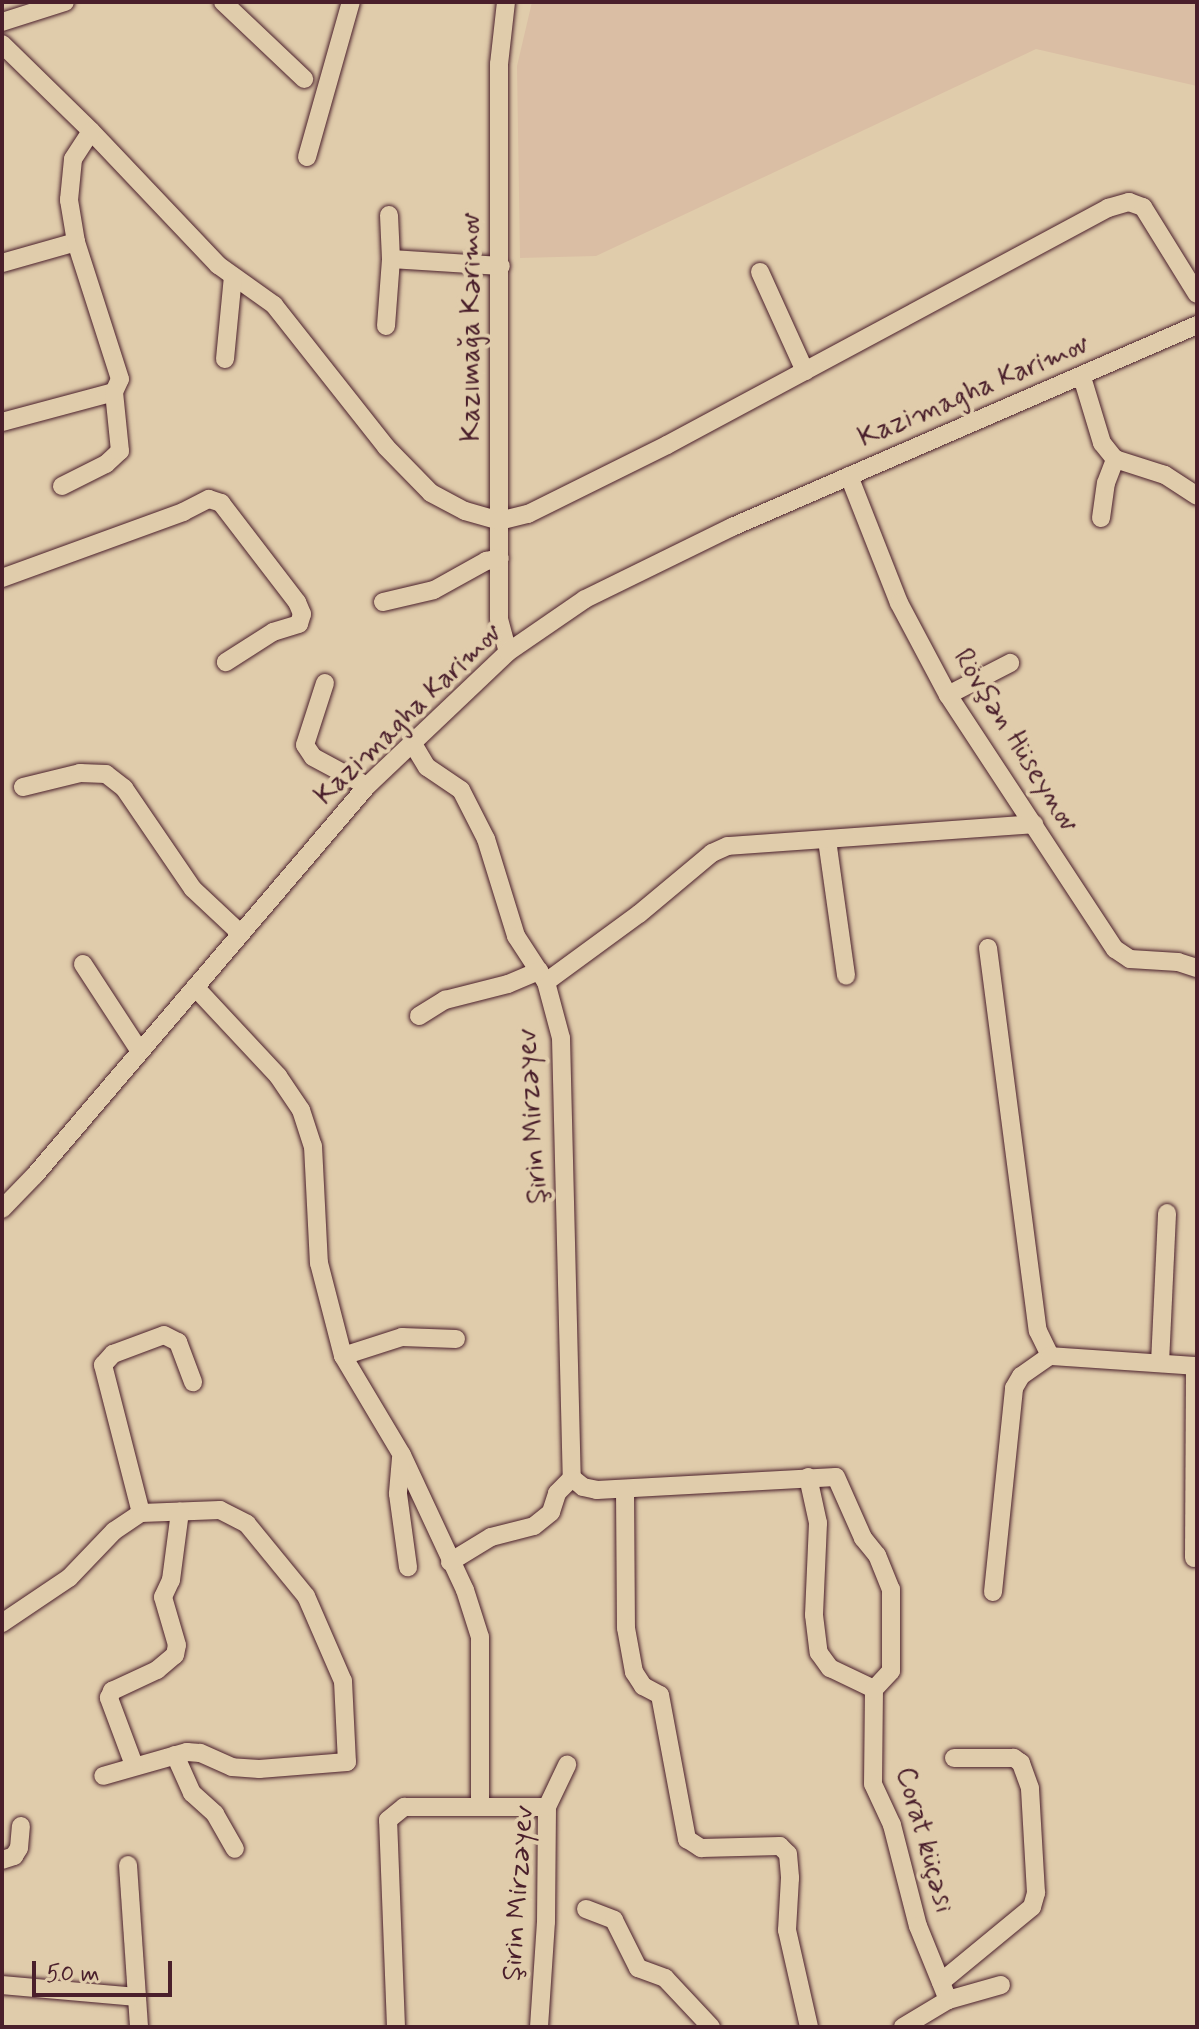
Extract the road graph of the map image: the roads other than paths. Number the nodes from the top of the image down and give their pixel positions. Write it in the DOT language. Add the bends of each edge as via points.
graph roads {
  1 [pos="65,2"];
  2 [pos="223,2"];
  3 [pos="351,2"];
  4 [pos="506,2"];
  5 [pos="2,22"];
  6 [pos="2,44"];
  7 [pos="304,79"];
  8 [pos="91,131"];
  9 [pos="307,157"];
  10 [pos="389,215"];
  11 [pos="76,242"];
  12 [pos="391,259"];
  13 [pos="2,263"];
  14 [pos="501,266"];
  15 [pos="760,272"];
  16 [pos="233,276"];
  17 [pos="1197,294"];
  18 [pos="1197,325"];
  19 [pos="386,326"];
  20 [pos="225,359"];
  21 [pos="805,371"];
  22 [pos="1082,377"];
  23 [pos="114,392"];
  24 [pos="2,422"];
  25 [pos="1115,459"];
  26 [pos="849,476"];
  27 [pos="62,486"];
  28 [pos="1197,496"];
  29 [pos="1101,518"];
  30 [pos="499,521"];
  31 [pos="500,558"];
  32 [pos="2,578"];
  33 [pos="383,602"];
  34 [pos="508,652"];
  35 [pos="226,662"];
  36 [pos="1010,663"];
  37 [pos="325,683"];
  38 [pos="948,695"];
  39 [pos="413,744"];
  40 [pos="367,786"];
  41 [pos="23,787"];
  42 [pos="1034,824"];
  43 [pos="827,840"];
  44 [pos="240,933"];
  45 [pos="988,948"];
  46 [pos="83,964"];
  47 [pos="1197,968"];
  48 [pos="542,976"];
  49 [pos="846,976"];
  50 [pos="195,987"];
  51 [pos="419,1016"];
  52 [pos="139,1050"];
  53 [pos="2,1209"];
  54 [pos="1167,1213"];
  55 [pos="456,1339"];
  56 [pos="343,1356"];
  57 [pos="1050,1356"];
  58 [pos="1160,1363"];
  59 [pos="1196,1366"];
  60 [pos="193,1382"];
  61 [pos="402,1455"];
  62 [pos="808,1477"];
  63 [pos="572,1478"];
  64 [pos="625,1489"];
  65 [pos="180,1512"];
  66 [pos="141,1513"];
  67 [pos="1194,1558"];
  68 [pos="450,1562"];
  69 [pos="408,1567"];
  70 [pos="993,1592"];
  71 [pos="2,1623"];
  72 [pos="874,1689"];
  73 [pos="175,1755"];
  74 [pos="954,1758"];
  75 [pos="134,1765"];
  76 [pos="567,1765"];
  77 [pos="103,1776"];
  78 [pos="480,1807"];
  79 [pos="547,1807"];
  80 [pos="21,1826"];
  81 [pos="235,1849"];
  82 [pos="2,1860"];
  83 [pos="128,1865"];
  84 [pos="586,1909"];
  85 [pos="941,1982"];
  86 [pos="2,1985"];
  87 [pos="1001,1985"];
  88 [pos="136,1997"];
  89 [pos="948,2000"];
  90 [pos="139,2027"];
  91 [pos="396,2027"];
  92 [pos="539,2027"];
  93 [pos="711,2027"];
  94 [pos="809,2027"];
  95 [pos="903,2027"];
  1 -- 5 [label="street"];
  2 -- 7 [label="street"];
  3 -- 9 [label="street"];
  4 -- 14 [label="street, Kazımağa Kərimov" via="499,64"];
  6 -- 8 [label="street"];
  8 -- 11 [label="street" via="73,159 69,179"];
  8 -- 16 [label="street" via="179,227"];
  10 -- 12 [label="street"];
  11 -- 13 [label="street"];
  11 -- 23 [label="street" via="120,379"];
  12 -- 14 [label="street"];
  12 -- 19 [label="street"];
  14 -- 30 [label="street, Kazımağa Kərimov"];
  15 -- 21 [label="street"];
  16 -- 20 [label="street"];
  16 -- 30 [label="street" via="274,305 386,447 431,493"];
  17 -- 21 [label="street" via="1143,207 1129,202 1108,208"];
  18 -- 22 [label="street, Kazimagha Karimov"];
  21 -- 30 [label="street" via="528,514"];
  22 -- 25 [label="street" via="1102,443"];
  22 -- 26 [label="street, Kazimagha Karimov"];
  23 -- 24 [label="street"];
  23 -- 27 [label="street" via="120,451"];
  25 -- 28 [label="street" via="1165,475"];
  25 -- 29 [label="street"];
  26 -- 34 [label="street, Kazimagha Karimov" via="585,599"];
  26 -- 38 [label="street, Rövşən Hüseynov" via="899,603"];
  30 -- 31 [label="street, Kazımağa Kərimov"];
  31 -- 33 [label="street" via="434,590"];
  31 -- 34 [label="street, Kazımağa Kərimov" via="499,619"];
  32 -- 35 [label="street" via="209,499 221,503 302,614 299,624 273,632"];
  34 -- 39 [label="street, Kazimagha Karimov"];
  36 -- 38 [label="street"];
  37 -- 40 [label="street" via="305,745 313,757"];
  38 -- 42 [label="street, Rövşən Hüseynov"];
  39 -- 40 [label="street, Kazimagha Karimov"];
  39 -- 48 [label="street, Şirin Mirzəyev" via="427,767 461,790 486,839 516,936"];
  40 -- 44 [label="street, Kazimagha Karimov"];
  41 -- 44 [label="street" via="80,773 106,774 124,788 193,889"];
  42 -- 43 [label="street"];
  42 -- 47 [label="street, Rövşən Hüseynov" via="1115,949 1130,959"];
  43 -- 48 [label="street" via="728,846 712,853 639,914"];
  43 -- 49 [label="street"];
  44 -- 50 [label="street, Kazimagha Karimov"];
  45 -- 57 [label="street" via="1038,1331"];
  46 -- 52 [label="street"];
  48 -- 51 [label="street" via="445,1000"];
  48 -- 63 [label="street, Şirin Mirzəyev" via="561,1038"];
  50 -- 52 [label="street, Kazimagha Karimov"];
  50 -- 56 [label="street" via="278,1076 301,1110 313,1146 319,1263"];
  52 -- 53 [label="street, Kazimagha Karimov"];
  54 -- 58 [label="street"];
  55 -- 56 [label="street" via="402,1337"];
  56 -- 61 [label="street"];
  57 -- 58 [label="street"];
  57 -- 70 [label="street" via="1021,1376 1014,1388"];
  58 -- 59 [label="street"];
  59 -- 67 [label="street"];
  60 -- 66 [label="street" via="178,1342 164,1335 113,1354 103,1365"];
  61 -- 68 [label="street"];
  61 -- 69 [label="street" via="398,1494"];
  62 -- 64 [label="street, Corat küçəsi"];
  62 -- 72 [label="street" via="818,1523 814,1615 819,1653 830,1668"];
  62 -- 72 [label="street, Corat küçəsi" via="836,1477 891,1589 891,1671"];
  63 -- 64 [label="street, Corat küçəsi" via="583,1487"];
  63 -- 68 [label="street" via="557,1493 551,1512 534,1526 491,1537"];
  64 -- 94 [label="street" via="631,1658 643,1686 660,1695 687,1839 701,1848 780,1846 788,1854 787,1930"];
  65 -- 66 [label="street"];
  65 -- 73 [label="street" via="220,1510 247,1524 306,1596 343,1681 347,1762 259,1769 232,1767 200,1753"];
  65 -- 75 [label="street" via="171,1580 163,1597 175,1655 157,1670 112,1691 109,1698"];
  66 -- 71 [label="street" via="114,1531 69,1578"];
  68 -- 78 [label="street" via="480,1637"];
  72 -- 85 [label="street, Corat küçəsi" via="873,1784 892,1825 918,1926"];
  73 -- 75 [label="street"];
  73 -- 81 [label="street" via="192,1793 215,1814"];
  74 -- 85 [label="street" via="1014,1758 1021,1763 1030,1788 1036,1893 1032,1907"];
  75 -- 77 [label="street"];
  76 -- 79 [label="street, Şirin Mirzəyev"];
  78 -- 79 [label="street"];
  78 -- 91 [label="street" via="404,1807 388,1820"];
  79 -- 92 [label="street, Şirin Mirzəyev"];
  80 -- 82 [label="street" via="19,1848"];
  83 -- 88 [label="street"];
  84 -- 93 [label="street" via="614,1920 638,1968 665,1978"];
  85 -- 89 [label="street, Corat küçəsi"];
  86 -- 88 [label="street"];
  87 -- 89 [label="street"];
  88 -- 90 [label="street"];
  89 -- 95 [label="street"];
}
